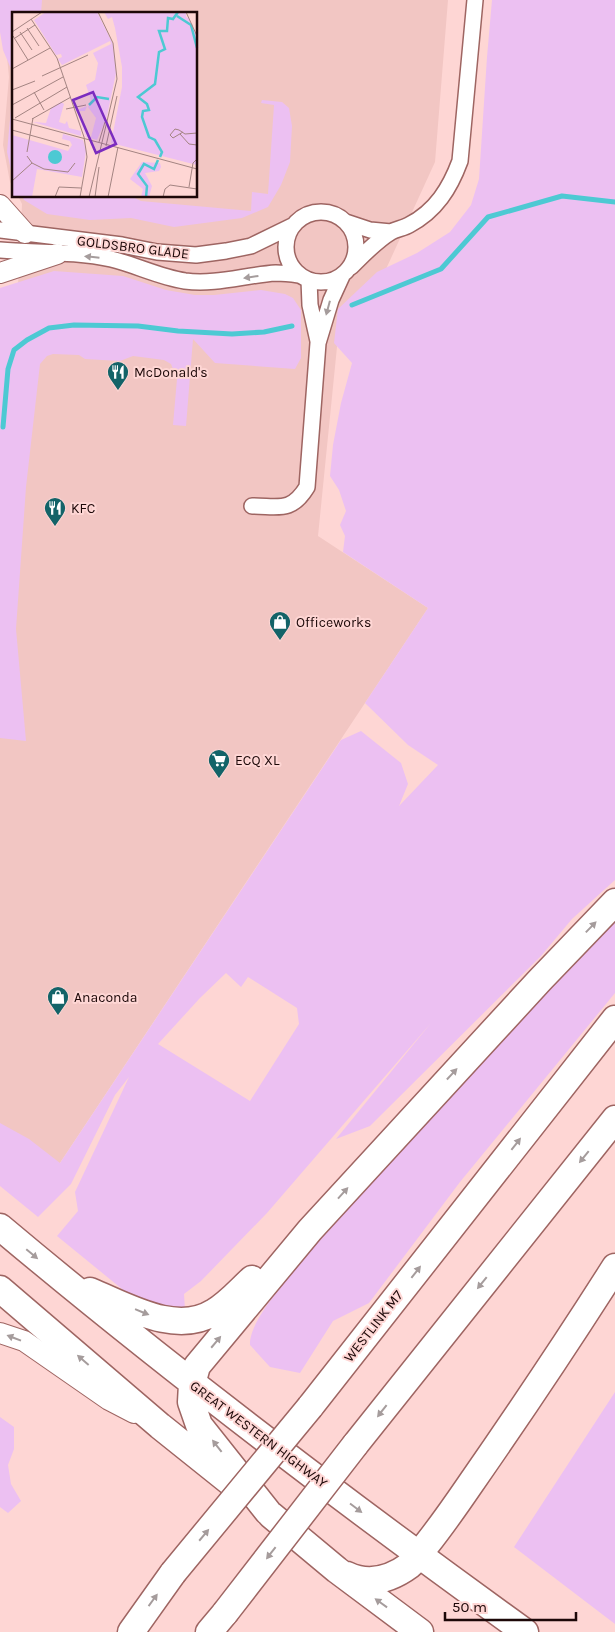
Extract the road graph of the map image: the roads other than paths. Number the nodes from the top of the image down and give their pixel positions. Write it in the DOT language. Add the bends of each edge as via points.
graph roads {
  1 [pos="475,0"];
  2 [pos="0,205"];
  3 [pos="346,222"];
  4 [pos="292,226"];
  5 [pos="0,230"];
  6 [pos="391,232"];
  7 [pos="25,233"];
  8 [pos="0,250"];
  9 [pos="57,254"];
  10 [pos="346,271"];
  11 [pos="0,273"];
  12 [pos="304,278"];
  13 [pos="318,343"];
  14 [pos="252,506"];
  15 [pos="615,902"];
  16 [pos="615,1019"];
  17 [pos="615,1119"];
  18 [pos="0,1227"];
  19 [pos="310,1230"];
  20 [pos="615,1269"];
  21 [pos="64,1281"];
  22 [pos="0,1289"];
  23 [pos="0,1333"];
  24 [pos="192,1384"];
  25 [pos="160,1426"];
  26 [pos="268,1512"];
  27 [pos="419,1555"];
  28 [pos="337,1570"];
  29 [pos="454,1580"];
  30 [pos="217,1623"];
  31 [pos="128,1630"];
  32 [pos="420,1632"];
  33 [pos="525,1632"];
  1 -- 6 [label="street" via="460,161 439,202 417,221"];
  2 -- 7 [label="main road"];
  3 -- 4 [label="street, GOLDSBRO GLADE" via="334,214 316,212"];
  3 -- 6 [label="street, GOLDSBRO GLADE" via="370,230"];
  3 -- 10 [label="street" via="357,244 356,256"];
  4 -- 7 [label="street, GOLDSBRO GLADE" via="250,246 196,255"];
  4 -- 12 [label="street" via="287,236 287,257"];
  5 -- 7 [label="street, GOLDSBRO GLADE"];
  6 -- 10 [label="street"];
  8 -- 9 [label="street, GOLDSBRO GLADE"];
  9 -- 11 [label="main road"];
  12 -- 9 [label="street, GOLDSBRO GLADE, one-way" via="277,273 219,281 184,281 110,259"];
  10 -- 12 [label="street, GOLDSBRO GLADE" via="332,281"];
  10 -- 13 [label="street, one-way" via="331,300"];
  12 -- 13 [label="street"];
  13 -- 14 [label="street" via="306,487 299,500 287,507"];
  19 -- 15 [label="highway, one-way"];
  31 -- 16 [label="highway, WESTLINK M7, one-way, bridge" via="310,1407"];
  17 -- 30 [label="highway, one-way, bridge" via="354,1445"];
  18 -- 21 [label="highway, GREAT WESTERN HIGHWAY, one-way"];
  21 -- 19 [label="highway, one-way" via="155,1317 186,1321 214,1312"];
  24 -- 19 [label="highway, one-way" via="203,1358"];
  20 -- 27 [label="highway" via="537,1388"];
  20 -- 29 [label="highway" via="551,1387 444,1551 445,1568"];
  21 -- 24 [label="highway, GREAT WESTERN HIGHWAY"];
  25 -- 22 [label="highway, one-way"];
  25 -- 23 [label="main road, one-way" via="109,1400 24,1341"];
  26 -- 24 [label="highway, one-way" via="199,1425 192,1402"];
  24 -- 27 [label="highway, GREAT WESTERN HIGHWAY, one-way"];
  25 -- 26 [label="highway"];
  26 -- 28 [label="highway"];
  27 -- 28 [label="highway" via="393,1577 380,1580 360,1580"];
  27 -- 29 [label="highway, GREAT WESTERN HIGHWAY"];
  32 -- 28 [label="highway, one-way"];
  29 -- 33 [label="highway, GREAT WESTERN HIGHWAY"];
}
